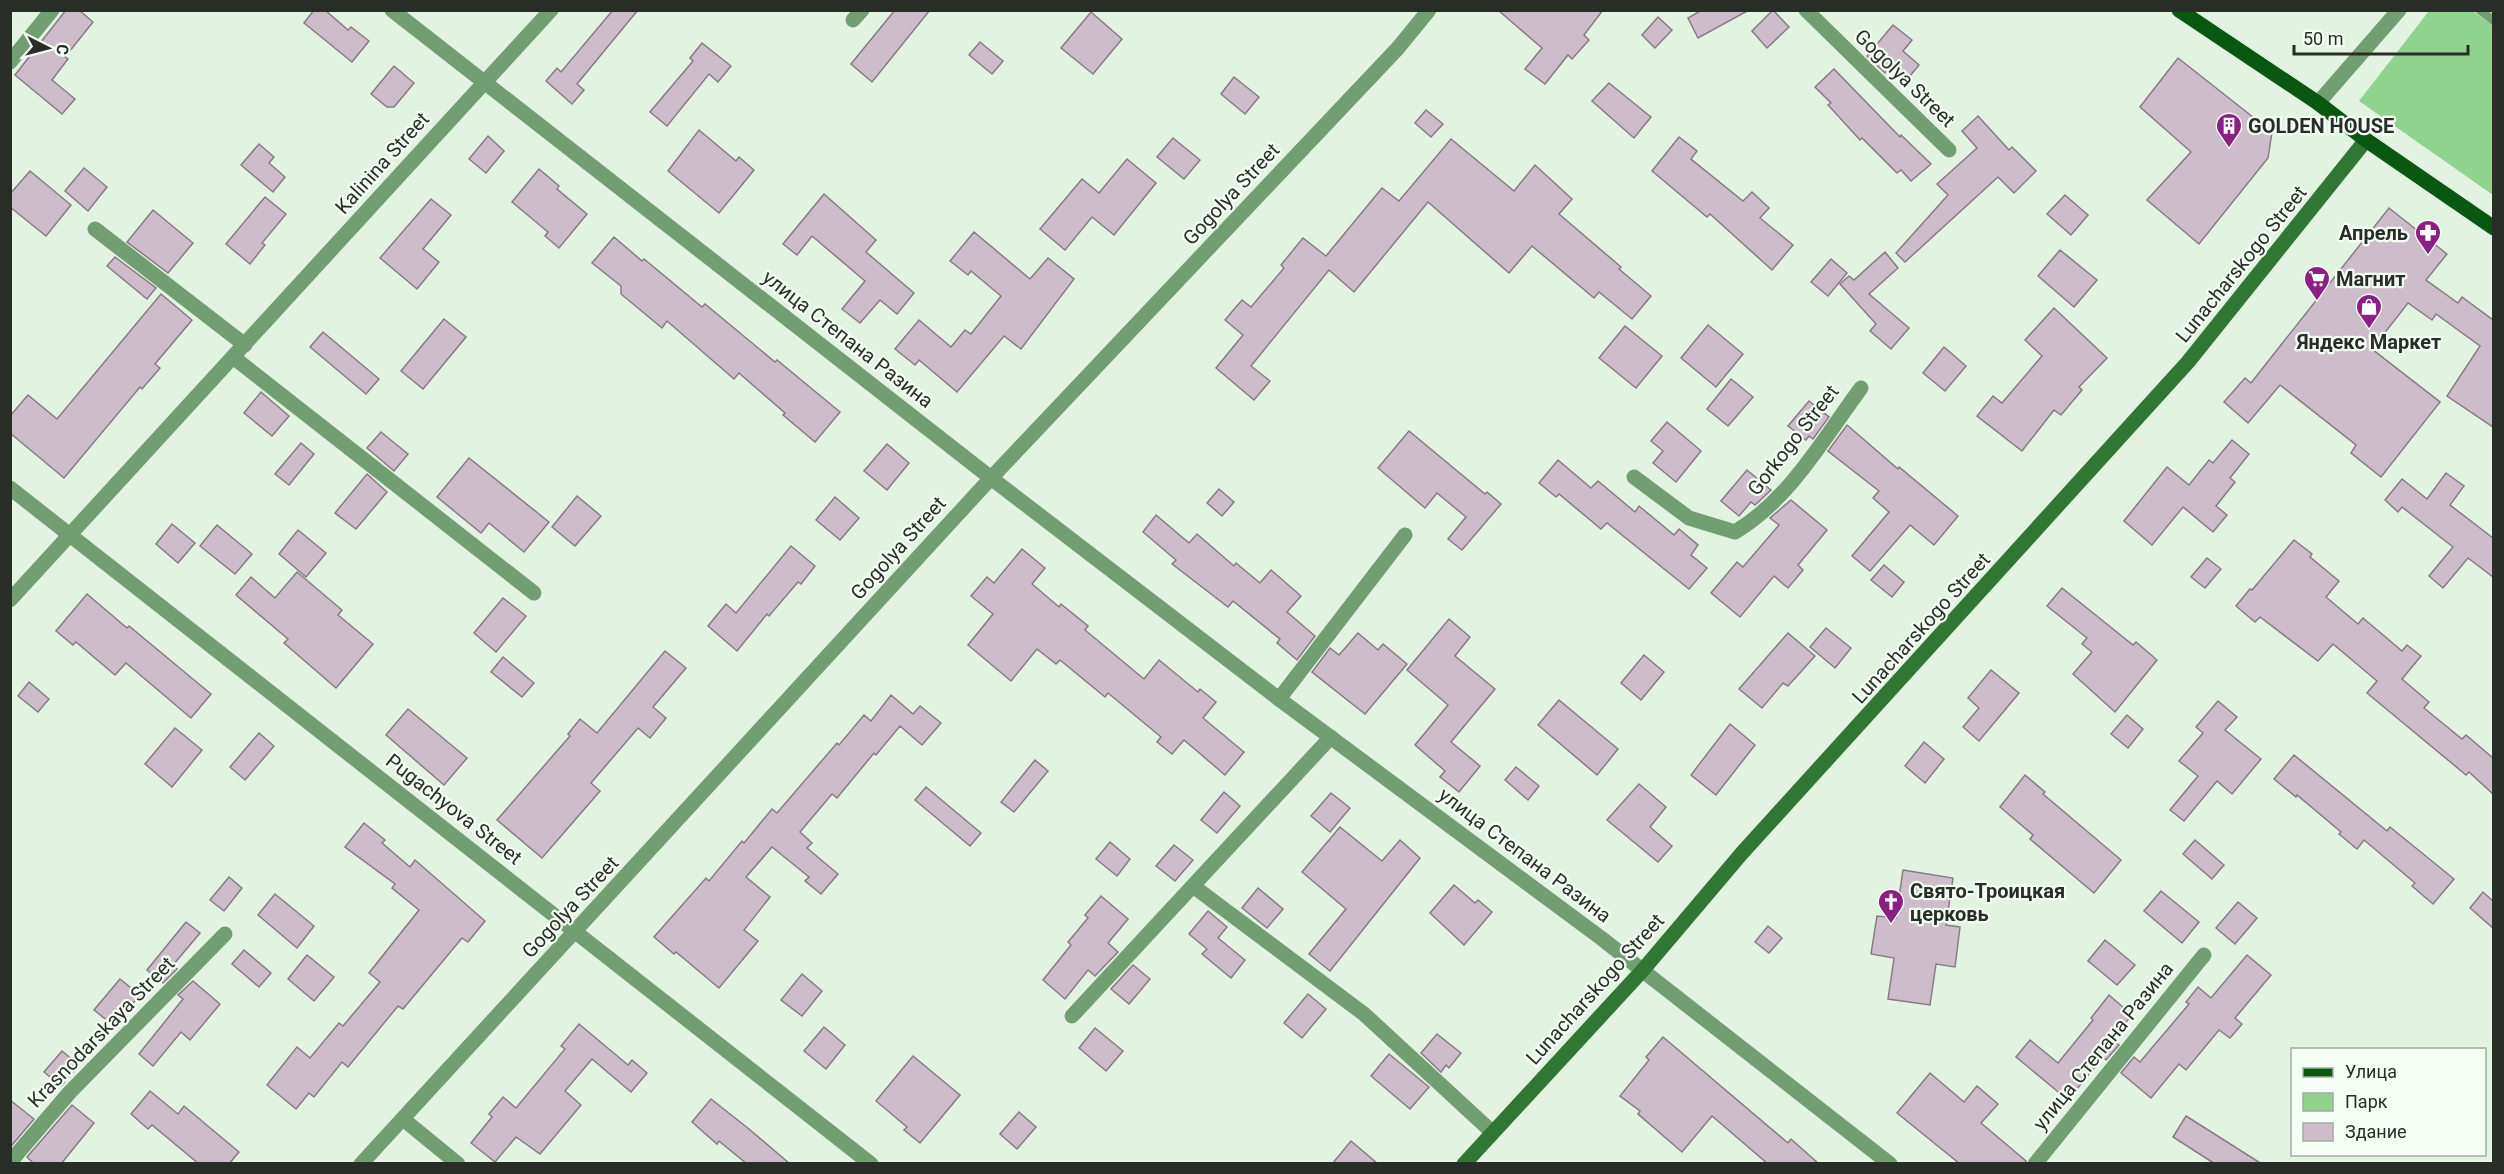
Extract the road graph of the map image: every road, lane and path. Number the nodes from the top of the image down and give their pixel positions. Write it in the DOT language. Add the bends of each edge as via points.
graph roads {
  1 [pos="52,10"];
  2 [pos="392,10"];
  3 [pos="551,10"];
  4 [pos="1429,10"];
  5 [pos="1806,10"];
  6 [pos="2179,10"];
  7 [pos="2399,10"];
  8 [pos="2480,10"];
  9 [pos="2493,21"];
  10 [pos="10,62"];
  11 [pos="485,82"];
  12 [pos="2318,103"];
  13 [pos="2366,140"];
  14 [pos="1949,150"];
  15 [pos="2493,228"];
  16 [pos="95,229"];
  17 [pos="245,345"];
  18 [pos="234,357"];
  19 [pos="1861,388"];
  20 [pos="1634,477"];
  21 [pos="991,478"];
  22 [pos="10,488"];
  23 [pos="1405,535"];
  24 [pos="70,536"];
  25 [pos="534,593"];
  26 [pos="10,600"];
  27 [pos="1279,699"];
  28 [pos="1331,737"];
  29 [pos="1193,886"];
  30 [pos="577,931"];
  31 [pos="225,934"];
  32 [pos="2205,955"];
  33 [pos="1642,971"];
  34 [pos="1072,1016"];
  35 [pos="403,1119"];
  36 [pos="1492,1132"];
  37 [pos="10,1162"];
  38 [pos="361,1164"];
  39 [pos="458,1164"];
  40 [pos="871,1164"];
  41 [pos="1464,1164"];
  42 [pos="1890,1164"];
  43 [pos="2035,1164"];
  1 -- 10 [label="street"];
  2 -- 11 [label="street, улица Степана Разина"];
  3 -- 11 [label="street, Kalinina Street"];
  4 -- 21 [label="street, Gogolya Street" via="1398,48"];
  5 -- 14 [label="street, Gogolya Street"];
  6 -- 12 [label="main road"];
  7 -- 12 [label="street"];
  8 -- 9 [label="lane"];
  11 -- 17 [label="street, Kalinina Street"];
  11 -- 21 [label="street, улица Степана Разина"];
  12 -- 13 [label="main road"];
  13 -- 15 [label="main road"];
  13 -- 33 [label="main road, Lunacharskogo Street" via="2188,362 1742,853"];
  16 -- 17 [label="street"];
  17 -- 18 [label="street, Kalinina Street"];
  18 -- 24 [label="street, Kalinina Street"];
  18 -- 25 [label="street"];
  19 -- 20 [label="street, Gorkogo Street" via="1777,501 1735,532 1689,518"];
  21 -- 27 [label="street, улица Степана Разина"];
  21 -- 30 [label="street, Gogolya Street"];
  22 -- 24 [label="street, Pugachyova Street"];
  23 -- 27 [label="street"];
  24 -- 26 [label="street, Kalinina Street"];
  24 -- 30 [label="street, Pugachyova Street"];
  27 -- 28 [label="street, улица Степана Разина"];
  28 -- 29 [label="street"];
  28 -- 33 [label="street, улица Степана Разина"];
  29 -- 34 [label="street"];
  29 -- 36 [label="street" via="1364,1014"];
  30 -- 35 [label="street, Gogolya Street"];
  30 -- 40 [label="street, Pugachyova Street"];
  31 -- 37 [label="street, Krasnodarskaya Street" via="70,1092"];
  32 -- 43 [label="street, улица Степана Разина"];
  33 -- 36 [label="main road, Lunacharskogo Street"];
  33 -- 42 [label="street, улица Степана Разина"];
  35 -- 38 [label="street, Gogolya Street"];
  35 -- 39 [label="street"];
  36 -- 41 [label="main road, Lunacharskogo Street"];
}
